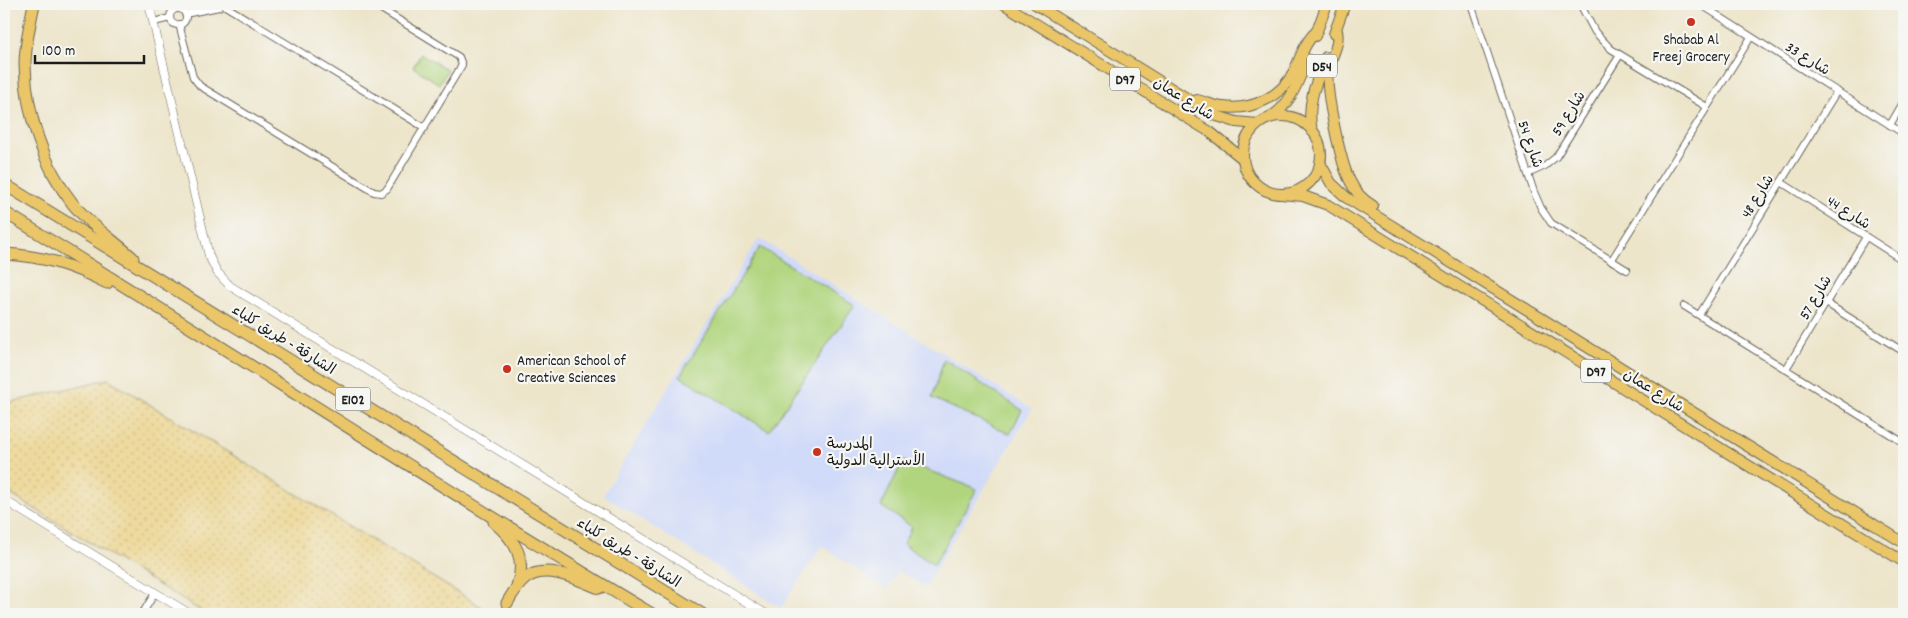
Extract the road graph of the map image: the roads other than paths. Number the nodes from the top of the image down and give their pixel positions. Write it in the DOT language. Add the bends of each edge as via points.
graph roads {
  1 [pos="34,4"];
  2 [pos="149,4"];
  3 [pos="222,4"];
  4 [pos="373,4"];
  5 [pos="1004,4"];
  6 [pos="1035,4"];
  7 [pos="1327,4"];
  8 [pos="1346,4"];
  9 [pos="1471,4"];
  10 [pos="1580,4"];
  11 [pos="1700,4"];
  12 [pos="185,14"];
  13 [pos="170,18"];
  14 [pos="154,22"];
  15 [pos="179,24"];
  16 [pos="1336,28"];
  17 [pos="1317,31"];
  18 [pos="1751,37"];
  19 [pos="1620,56"];
  20 [pos="1837,91"];
  21 [pos="1188,98"];
  22 [pos="1904,101"];
  23 [pos="1707,107"];
  24 [pos="1270,118"];
  25 [pos="1258,124"];
  26 [pos="1890,125"];
  27 [pos="425,128"];
  28 [pos="1312,131"];
  29 [pos="1904,134"];
  30 [pos="1243,159"];
  31 [pos="1320,163"];
  32 [pos="1528,174"];
  33 [pos="1781,182"];
  34 [pos="4,184"];
  35 [pos="1281,194"];
  36 [pos="4,212"];
  37 [pos="1400,230"];
  38 [pos="1866,237"];
  39 [pos="4,254"];
  40 [pos="1611,260"];
  41 [pos="1904,261"];
  42 [pos="1627,270"];
  43 [pos="144,271"];
  44 [pos="1826,303"];
  45 [pos="156,305"];
  46 [pos="1684,306"];
  47 [pos="1699,315"];
  48 [pos="1904,352"];
  49 [pos="1786,369"];
  50 [pos="1904,443"];
  51 [pos="4,500"];
  52 [pos="472,503"];
  53 [pos="1904,543"];
  54 [pos="1904,562"];
  55 [pos="516,588"];
  56 [pos="155,593"];
  57 [pos="632,602"];
  58 [pos="506,603"];
  59 [pos="142,614"];
  60 [pos="190,614"];
  61 [pos="652,614"];
  62 [pos="702,614"];
  63 [pos="766,614"];
  1 -- 43 [label="highway" via="25,64 33,120 42,149 73,204 135,259"];
  2 -- 14 [label="street"];
  3 -- 12 [label="street"];
  3 -- 27 [label="street"];
  4 -- 27 [label="street" via="461,60 462,68"];
  5 -- 30 [label="main road, شارع عمان / D97" via="1210,132"];
  6 -- 21 [label="main road, شارع عمان / D97"];
  7 -- 17 [label="main road, D54"];
  8 -- 16 [label="main road, D54"];
  9 -- 32 [label="street, شارع 54"];
  10 -- 19 [label="street" via="1595,32"];
  11 -- 18 [label="street, شارع 33"];
  12 -- 13 [label="street" via="175,9"];
  12 -- 15 [label="street" via="185,19"];
  13 -- 14 [label="street"];
  13 -- 15 [label="street"];
  14 -- 63 [label="street" via="208,256 223,280"];
  15 -- 27 [label="street" via="193,77 200,86 374,192 387,189"];
  16 -- 28 [label="main road, D54" via="1312,94"];
  16 -- 37 [label="main road" via="1339,38 1329,65 1327,85 1347,174 1361,198 1386,215"];
  17 -- 21 [label="main road" via="1310,37 1289,80 1262,101 1225,108"];
  17 -- 24 [label="main road, D54" via="1294,92"];
  18 -- 20 [label="street, شارع 33"];
  18 -- 23 [label="street"];
  19 -- 23 [label="street"];
  19 -- 32 [label="street, شارع 59" via="1556,157"];
  20 -- 26 [label="street, شارع 33"];
  20 -- 33 [label="street, شارع 48"];
  21 -- 25 [label="main road, شارع عمان / D97" via="1225,119"];
  22 -- 26 [label="street"];
  23 -- 40 [label="street"];
  24 -- 25 [label="main road"];
  24 -- 28 [label="main road" via="1293,118"];
  25 -- 30 [label="main road" via="1246,140"];
  26 -- 29 [label="street, شارع 33"];
  28 -- 31 [label="main road" via="1318,140"];
  30 -- 35 [label="main road" via="1246,170 1260,188"];
  31 -- 35 [label="main road" via="1306,185 1295,192"];
  31 -- 37 [label="main road, شارع عمان / D97" via="1342,194"];
  32 -- 40 [label="street, شارع 54" via="1551,223"];
  33 -- 38 [label="street, شارع 44"];
  33 -- 47 [label="street, شارع 48"];
  34 -- 43 [label="highway, الشارقة - طريق كلباء / E102"];
  35 -- 54 [label="main road, شارع عمان / D97" via="1303,196 1328,205"];
  36 -- 45 [label="highway, E102"];
  37 -- 53 [label="main road, شارع عمان / D97"];
  38 -- 41 [label="street, شارع 44"];
  38 -- 44 [label="street, شارع 57"];
  39 -- 45 [label="highway" via="58,262"];
  40 -- 42 [label="street, شارع 54"];
  43 -- 62 [label="highway, الشارقة - طريق كلباء / E102"];
  44 -- 48 [label="street"];
  44 -- 49 [label="street, شارع 57"];
  45 -- 52 [label="highway, E102"];
  46 -- 47 [label="street"];
  47 -- 49 [label="street"];
  49 -- 50 [label="street"];
  51 -- 56 [label="street"];
  52 -- 55 [label="highway" via="511,540 520,556 521,574"];
  52 -- 57 [label="highway, E102"];
  55 -- 57 [label="highway" via="535,574 562,574"];
  55 -- 58 [label="highway"];
  56 -- 59 [label="street"];
  56 -- 60 [label="street"];
  57 -- 61 [label="highway, E102"];
}
